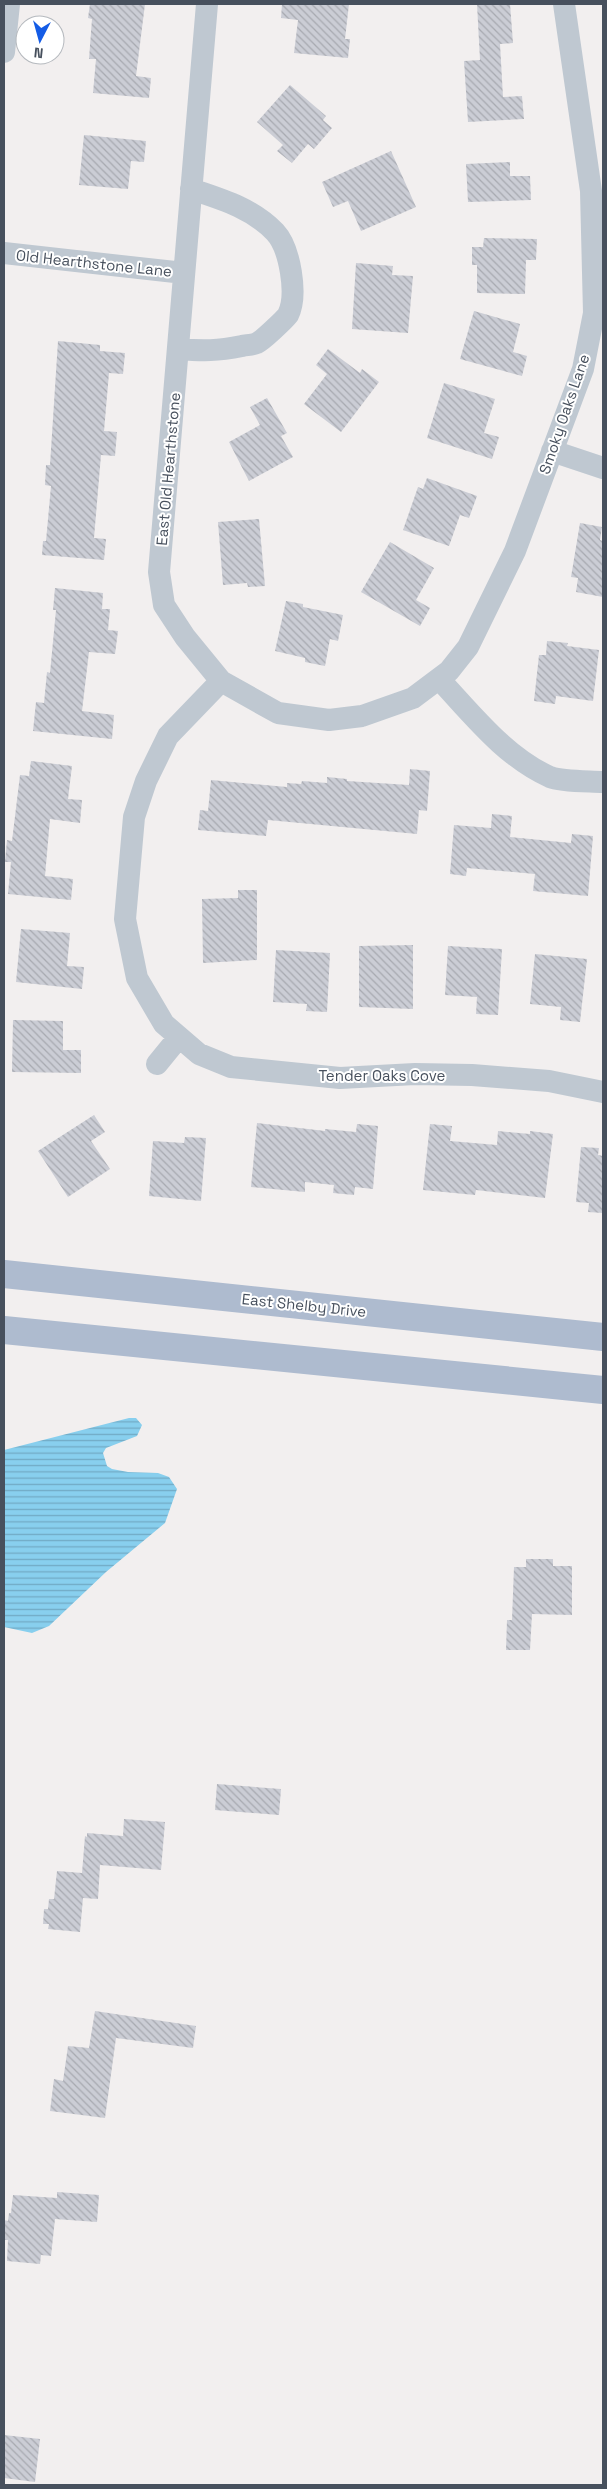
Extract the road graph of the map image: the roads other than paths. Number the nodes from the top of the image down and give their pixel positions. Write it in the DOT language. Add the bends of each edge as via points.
graph roads {
  1 [pos="9,4"];
  2 [pos="207,4"];
  3 [pos="564,4"];
  4 [pos="4,52"];
  5 [pos="597,184"];
  6 [pos="191,189"];
  7 [pos="4,253"];
  8 [pos="184,273"];
  9 [pos="178,349"];
  10 [pos="552,452"];
  11 [pos="603,468"];
  12 [pos="439,679"];
  13 [pos="221,681"];
  14 [pos="603,782"];
  15 [pos="179,1037"];
  16 [pos="158,1064"];
  17 [pos="603,1092"];
  18 [pos="4,1274"];
  19 [pos="4,1330"];
  20 [pos="603,1337"];
  21 [pos="603,1390"];
  1 -- 4 [label="street"];
  2 -- 6 [label="street, East Old Hearthstone"];
  3 -- 5 [label="street, Smoky Oaks Lane"];
  5 -- 10 [label="street, Smoky Oaks Lane" via="594,313 583,370"];
  6 -- 8 [label="street, East Old Hearthstone"];
  6 -- 9 [label="street" via="234,204 275,232 285,246 292,271 292,290 288,315 257,343 212,352"];
  7 -- 8 [label="street, Old Hearthstone Lane"];
  8 -- 9 [label="street, East Old Hearthstone"];
  9 -- 13 [label="street, East Old Hearthstone" via="159,572 164,604 185,637"];
  10 -- 11 [label="street"];
  10 -- 12 [label="street, Smoky Oaks Lane" via="516,551 472,638 449,671"];
  12 -- 13 [label="street, East Old Hearthstone" via="413,698 362,716 329,720 278,713"];
  12 -- 14 [label="street" via="489,733 520,759 552,778"];
  13 -- 15 [label="street, Tender Oaks Cove" via="168,736 146,781 134,817 125,919 137,978 164,1024"];
  15 -- 16 [label="street"];
  15 -- 17 [label="street, Tender Oaks Cove" via="199,1054 231,1067 340,1078 472,1075 549,1081"];
  18 -- 20 [label="main road, East Shelby Drive"];
  19 -- 21 [label="main road"];
}
